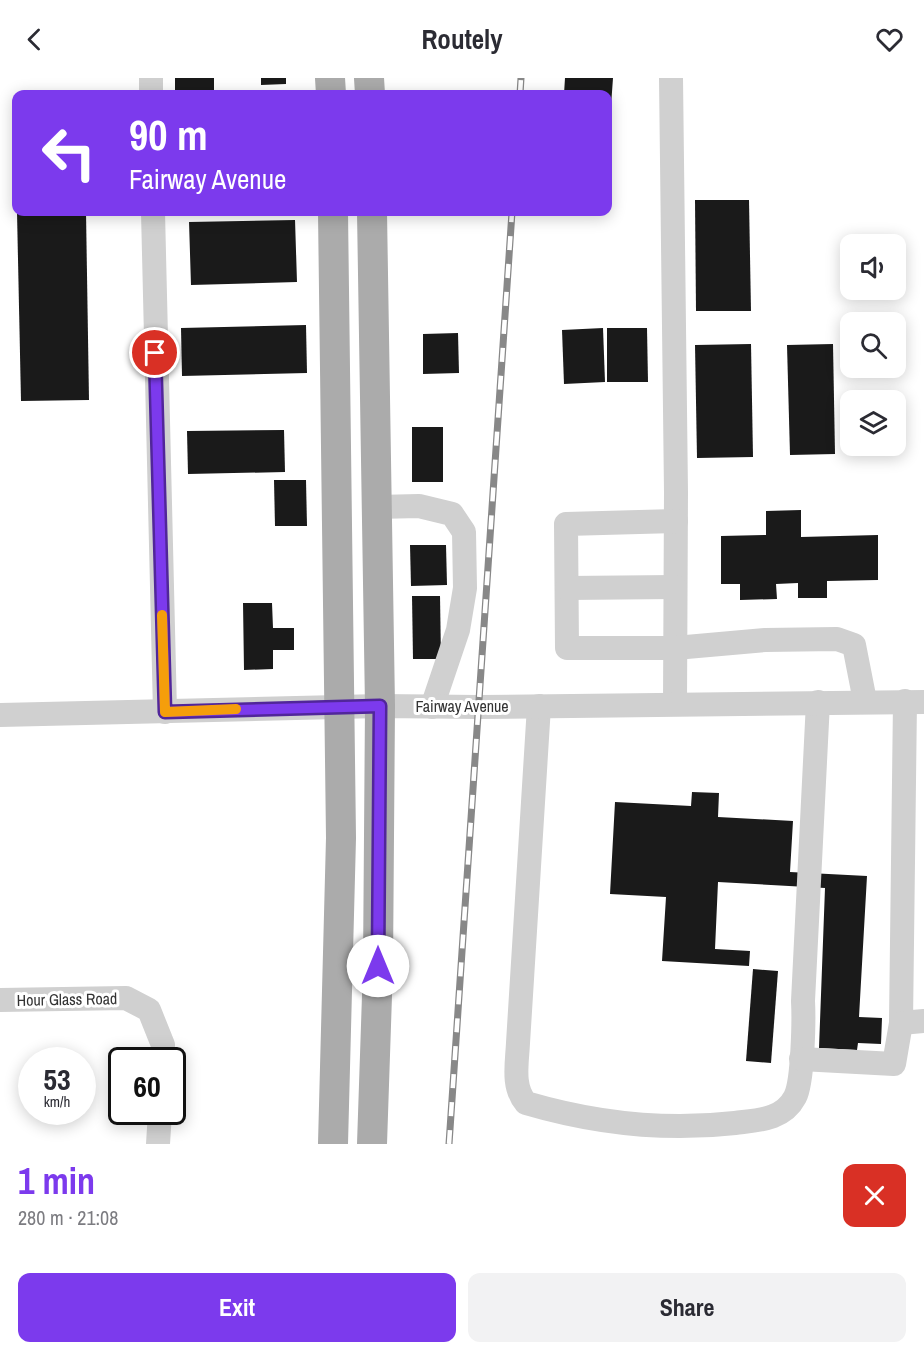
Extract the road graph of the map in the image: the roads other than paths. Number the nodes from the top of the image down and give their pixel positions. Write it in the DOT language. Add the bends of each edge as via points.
graph roads {
  1 [pos="671,78"];
  2 [pos="153,216"];
  3 [pos="333,216"];
  4 [pos="372,216"];
  5 [pos="376,507"];
  6 [pos="676,520"];
  7 [pos="675,587"];
  8 [pos="567,588"];
  9 [pos="675,648"];
  10 [pos="865,701"];
  11 [pos="914,701"];
  12 [pos="818,702"];
  13 [pos="675,704"];
  14 [pos="380,706"];
  15 [pos="538,706"];
  16 [pos="340,707"];
  17 [pos="432,707"];
  18 [pos="165,712"];
  19 [pos="0,715"];
  20 [pos="0,1000"];
  21 [pos="912,1022"];
  22 [pos="163,1047"];
  23 [pos="801,1059"];
  24 [pos="159,1125"];
  25 [pos="158,1144"];
  26 [pos="333,1144"];
  27 [pos="372,1144"];
  1 -- 6 [label="street"];
  2 -- 18 [label="street"];
  3 -- 16 [label="main road"];
  4 -- 5 [label="main road"];
  5 -- 14 [label="main road"];
  5 -- 17 [label="street" via="419,506 452,514 464,532 465,588 458,630"];
  6 -- 7 [label="street"];
  6 -- 8 [label="street" via="566,524"];
  7 -- 8 [label="street"];
  7 -- 9 [label="street"];
  8 -- 9 [label="street" via="567,648"];
  9 -- 10 [label="street" via="837,639 854,645"];
  9 -- 13 [label="street"];
  10 -- 11 [label="street, Fairway Avenue"];
  10 -- 12 [label="street, Fairway Avenue"];
  11 -- 21 [label="street"];
  12 -- 13 [label="street, Fairway Avenue"];
  12 -- 23 [label="street"];
  13 -- 15 [label="street, Fairway Avenue"];
  14 -- 16 [label="street, Fairway Avenue"];
  14 -- 17 [label="street, Fairway Avenue"];
  14 -- 27 [label="main road"];
  15 -- 17 [label="street, Fairway Avenue"];
  15 -- 23 [label="street" via="516,1082 520,1096 526,1103 541,1108 645,1125 691,1126 769,1119 796,1096"];
  16 -- 18 [label="street, Fairway Avenue"];
  16 -- 26 [label="main road" via="341,838"];
  18 -- 19 [label="street, Fairway Avenue"];
  20 -- 22 [label="street, Hour Glass Road" via="126,998 149,1010"];
  21 -- 23 [label="street" via="894,1064"];
  24 -- 25 [label="street"];
}
